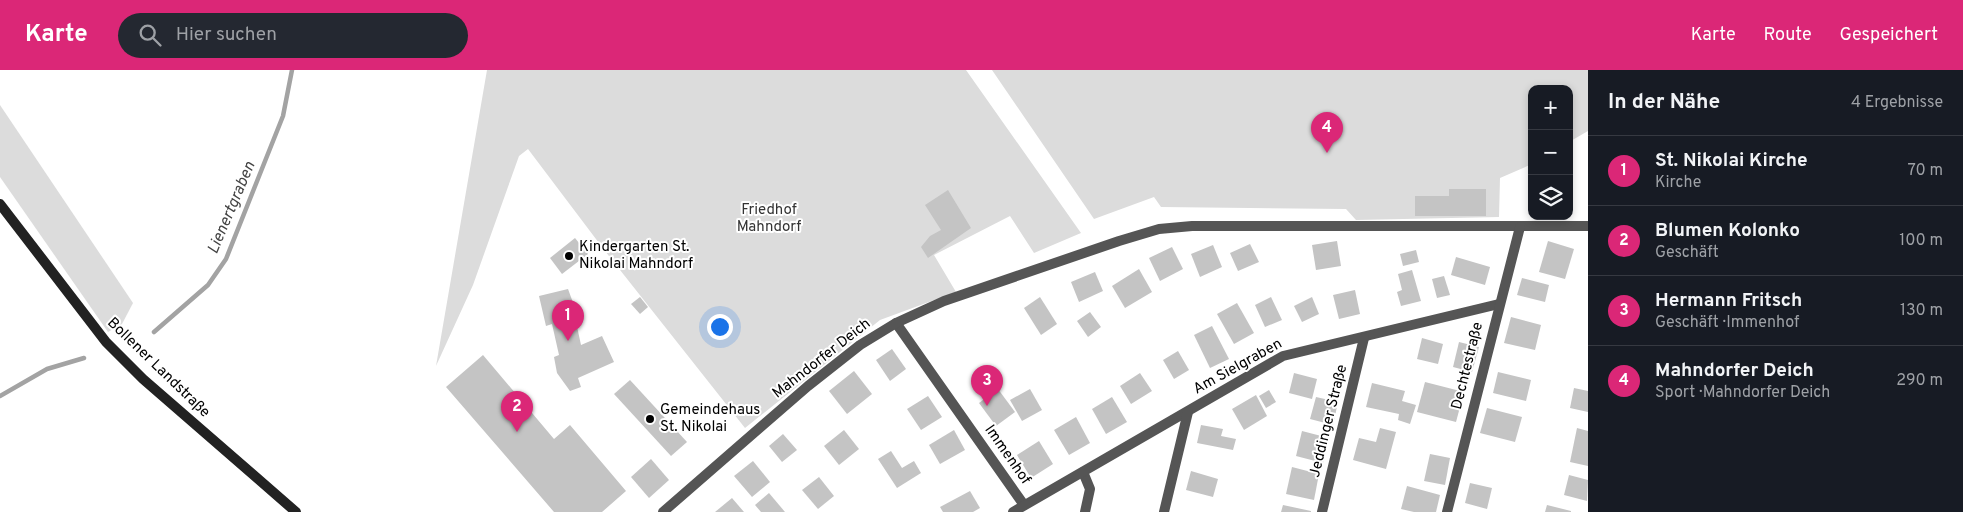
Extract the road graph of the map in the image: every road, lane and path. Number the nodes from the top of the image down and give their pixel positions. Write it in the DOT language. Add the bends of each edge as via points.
graph roads {
  1 [pos="0,204"];
  2 [pos="1588,226"];
  3 [pos="1520,227"];
  4 [pos="1499,304"];
  5 [pos="896,323"];
  6 [pos="1364,338"];
  7 [pos="1188,412"];
  8 [pos="1083,472"];
  9 [pos="1024,506"];
  10 [pos="296,512"];
  11 [pos="663,512"];
  12 [pos="1013,512"];
  13 [pos="1085,512"];
  14 [pos="1164,512"];
  15 [pos="1322,512"];
  16 [pos="1447,512"];
  1 -- 10 [label="street, Bollener Landstraße" via="106,342 143,379"];
  2 -- 3 [label="street, Mahndorfer Deich"];
  3 -- 4 [label="street, Dechtestraße"];
  3 -- 5 [label="street, Mahndorfer Deich" via="1192,226 1159,229 970,292"];
  4 -- 6 [label="street, Am Sielgraben"];
  4 -- 16 [label="street, Dechtestraße"];
  5 -- 9 [label="street, Immenhof"];
  5 -- 11 [label="street, Mahndorfer Deich" via="860,345 808,386"];
  6 -- 7 [label="street, Am Sielgraben" via="1284,356"];
  6 -- 15 [label="street, Jeddinger Straße"];
  7 -- 8 [label="street, Am Sielgraben"];
  7 -- 14 [label="street"];
  8 -- 9 [label="street, Am Sielgraben"];
  8 -- 13 [label="street" via="1090,489"];
  9 -- 12 [label="street, Am Sielgraben"];
}
